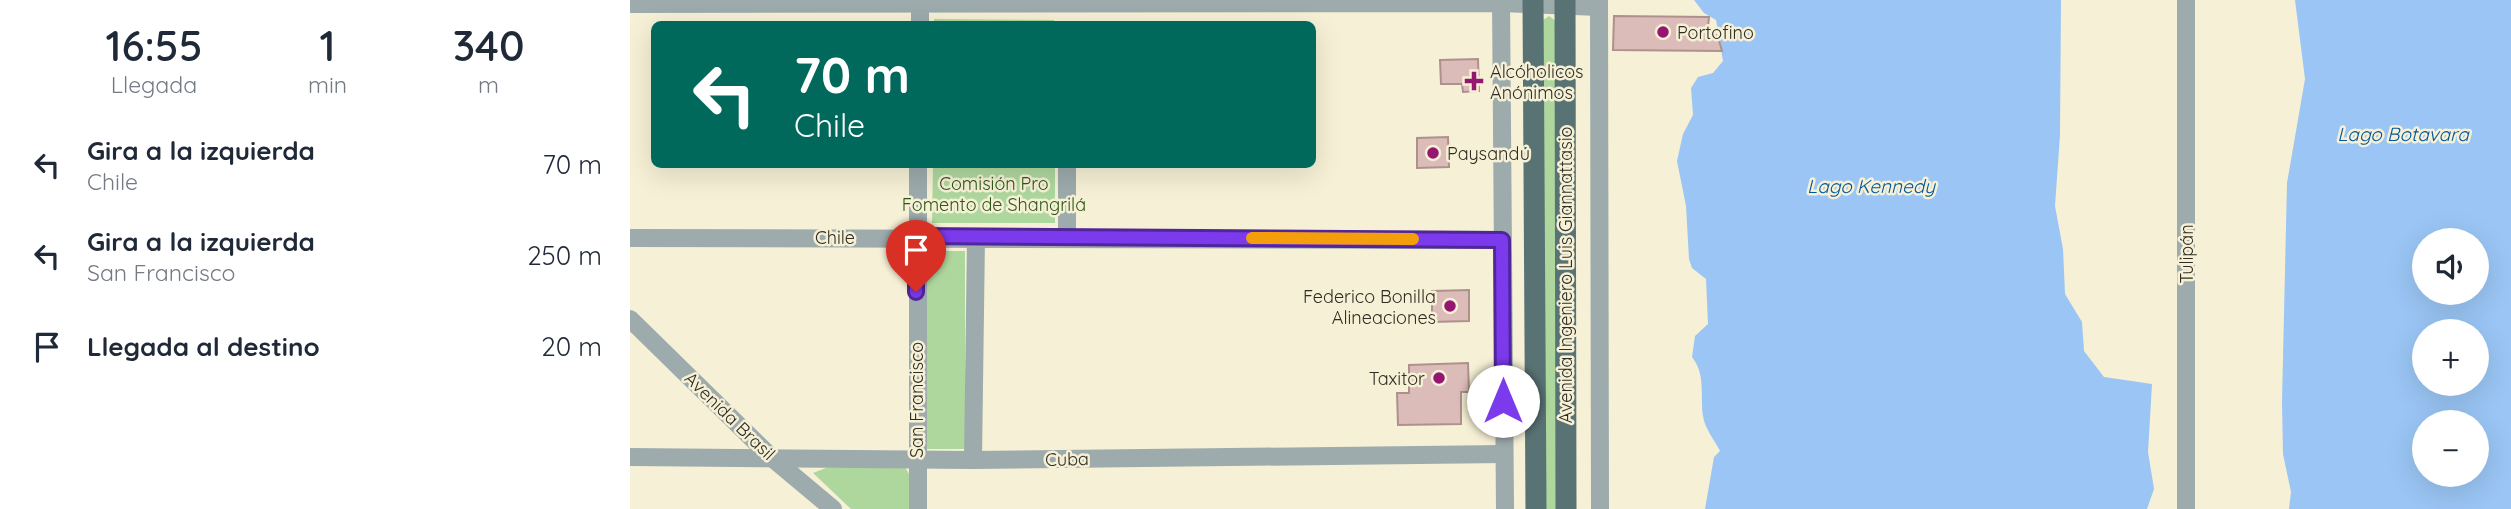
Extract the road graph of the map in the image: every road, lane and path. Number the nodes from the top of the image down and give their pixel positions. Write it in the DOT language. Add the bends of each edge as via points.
graph roads {
  1 [pos="2186,0"];
  2 [pos="920,1"];
  3 [pos="1501,1"];
  4 [pos="1066,3"];
  5 [pos="1533,3"];
  6 [pos="1564,3"];
  7 [pos="630,4"];
  8 [pos="1600,4"];
  9 [pos="920,21"];
  10 [pos="1066,21"];
  11 [pos="918,168"];
  12 [pos="1067,168"];
  13 [pos="916,236"];
  14 [pos="976,237"];
  15 [pos="1067,237"];
  16 [pos="630,238"];
  17 [pos="1502,240"];
  18 [pos="630,319"];
  19 [pos="1504,454"];
  20 [pos="630,457"];
  21 [pos="771,457"];
  22 [pos="916,459"];
  23 [pos="973,460"];
  24 [pos="833,509"];
  25 [pos="918,509"];
  26 [pos="1505,509"];
  27 [pos="1536,509"];
  28 [pos="1566,509"];
  29 [pos="1600,509"];
  30 [pos="2186,509"];
  1 -- 30 [label="street, Tulipán"];
  2 -- 4 [label="street"];
  2 -- 7 [label="street"];
  2 -- 9 [label="street"];
  3 -- 4 [label="street"];
  3 -- 5 [label="street"];
  3 -- 17 [label="street"];
  4 -- 10 [label="street"];
  5 -- 6 [label="street"];
  5 -- 27 [label="main road, Avenida Ingeniero Luis Giannattasio"];
  6 -- 8 [label="street"];
  6 -- 28 [label="main road, Avenida Ingeniero Luis Giannattasio"];
  8 -- 29 [label="street, Avenida Ingeniero Luis Giannattasio"];
  11 -- 13 [label="street, San Francisco"];
  12 -- 15 [label="street"];
  13 -- 14 [label="street, Chile"];
  13 -- 16 [label="street, Chile"];
  13 -- 22 [label="street, San Francisco"];
  14 -- 15 [label="street, Chile"];
  14 -- 23 [label="street"];
  15 -- 17 [label="street, Chile"];
  17 -- 19 [label="street"];
  18 -- 21 [label="street, Avenida Brasil"];
  19 -- 23 [label="street, Cuba"];
  19 -- 26 [label="street"];
  20 -- 21 [label="street, Cuba"];
  21 -- 22 [label="street, Cuba"];
  21 -- 24 [label="street, Avenida Brasil"];
  22 -- 23 [label="street, Cuba"];
  22 -- 25 [label="street, San Francisco"];
}
